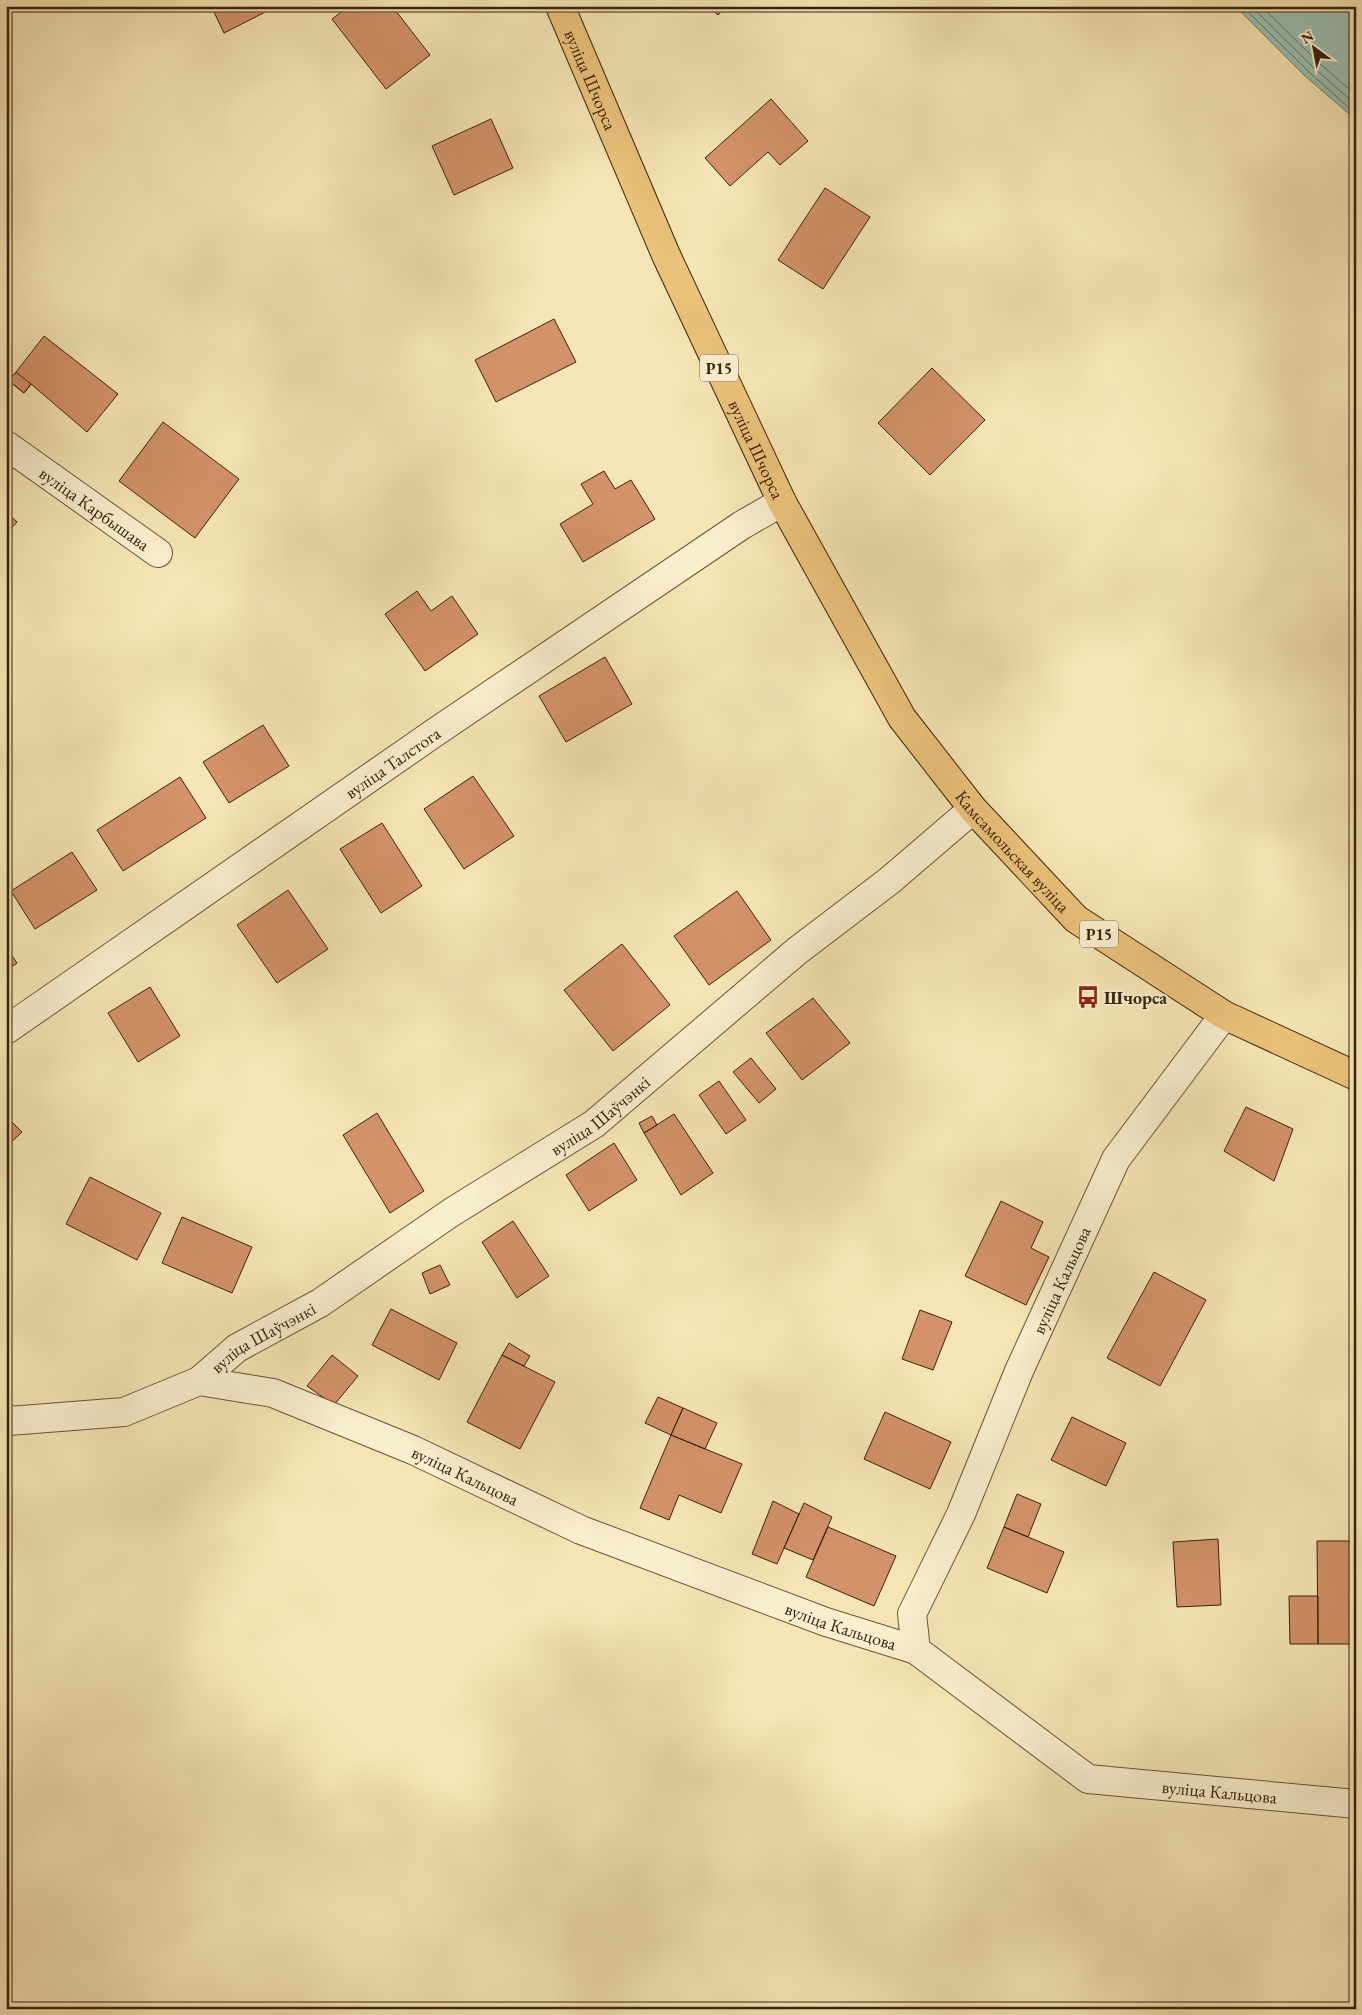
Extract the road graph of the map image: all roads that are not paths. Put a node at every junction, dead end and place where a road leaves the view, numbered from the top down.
1 (560, 6) edge
2 (6, 444) edge
3 (782, 502) junction
4 (158, 553) dead end
5 (902, 718) joint
6 (974, 809) junction
7 (1224, 1014) junction
8 (6, 1030) edge
9 (1356, 1076) edge
10 (199, 1381) junction
11 (6, 1418) edge
12 (916, 1650) junction
13 (1356, 1804) edge

1 - 3 main road, вуліца Шчорса / Р15
2 - 4 street, вуліца Карбышава
3 - 5 main road, вуліца Шчорса / Р15
3 - 8 street, вуліца Талстога
5 - 6 main road, Камсамольская вуліца / Р15
6 - 7 main road, Камсамольская вуліца / Р15
6 - 10 street, вуліца Шаўчэнкі
7 - 9 main road, Камсамольская вуліца / Р15
7 - 12 street, вуліца Кальцова
10 - 11 street
10 - 12 street, вуліца Кальцова
12 - 13 street, вуліца Кальцова

